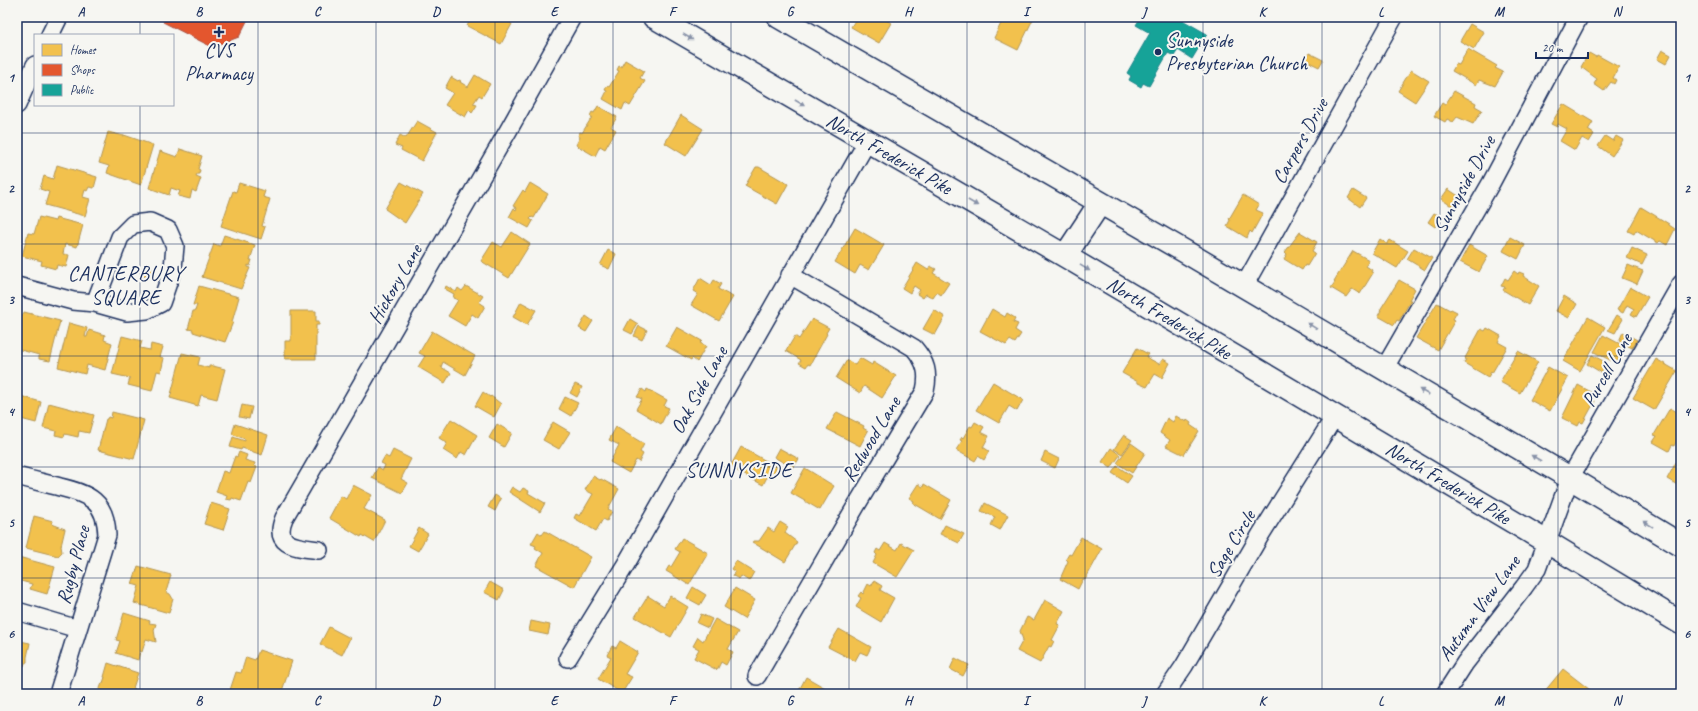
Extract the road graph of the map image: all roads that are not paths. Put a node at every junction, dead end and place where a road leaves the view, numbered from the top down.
1 (59, 17) edge
2 (572, 17) edge
3 (654, 17) edge
4 (779, 17) edge
5 (1394, 17) edge
6 (1579, 17) edge
7 (50, 34) edge
8 (34, 68) edge
9 (17, 105) edge
10 (867, 142) junction
11 (1100, 203) junction
12 (1065, 256) junction
13 (790, 275) junction
14 (1681, 284) edge
15 (17, 286) edge
16 (1244, 286) junction
17 (95, 303) junction
18 (1384, 369) junction
19 (1335, 416) junction
20 (17, 476) edge
21 (1570, 478) junction
22 (1548, 542) junction
23 (1681, 544) edge
24 (319, 550) dead end
25 (17, 611) edge
26 (1681, 623) edge
27 (78, 629) junction
28 (568, 658) dead end
29 (758, 676) dead end
30 (58, 694) edge
31 (1165, 694) edge
32 (1445, 694) edge

1 - 7 street
2 - 24 street, Hickory Lane
3 -> 10 main road, North Frederick Pike
4 - 11 main road
5 - 16 street, Carpers Drive
6 - 18 street, Sunnyside Drive
8 - 9 street
10 -> 12 main road, North Frederick Pike
10 - 13 street, Oak Side Lane
11 - 12 main road
11 - 16 main road
12 -> 19 main road, North Frederick Pike
13 - 28 street, Oak Side Lane
13 - 29 street, Redwood Lane
14 - 21 street, Purcell Lane
15 - 17 street
18 -> 16 main road
17 - 17 street
21 -> 18 main road
19 - 22 main road, North Frederick Pike
19 - 31 street, Sage Circle
20 - 27 street, Rugby Place
21 - 22 street, Autumn View Lane
23 -> 21 main road
22 - 26 main road, North Frederick Pike
22 - 32 street, Autumn View Lane
25 - 27 street, Rugby Place
27 - 30 street, Rugby Place

